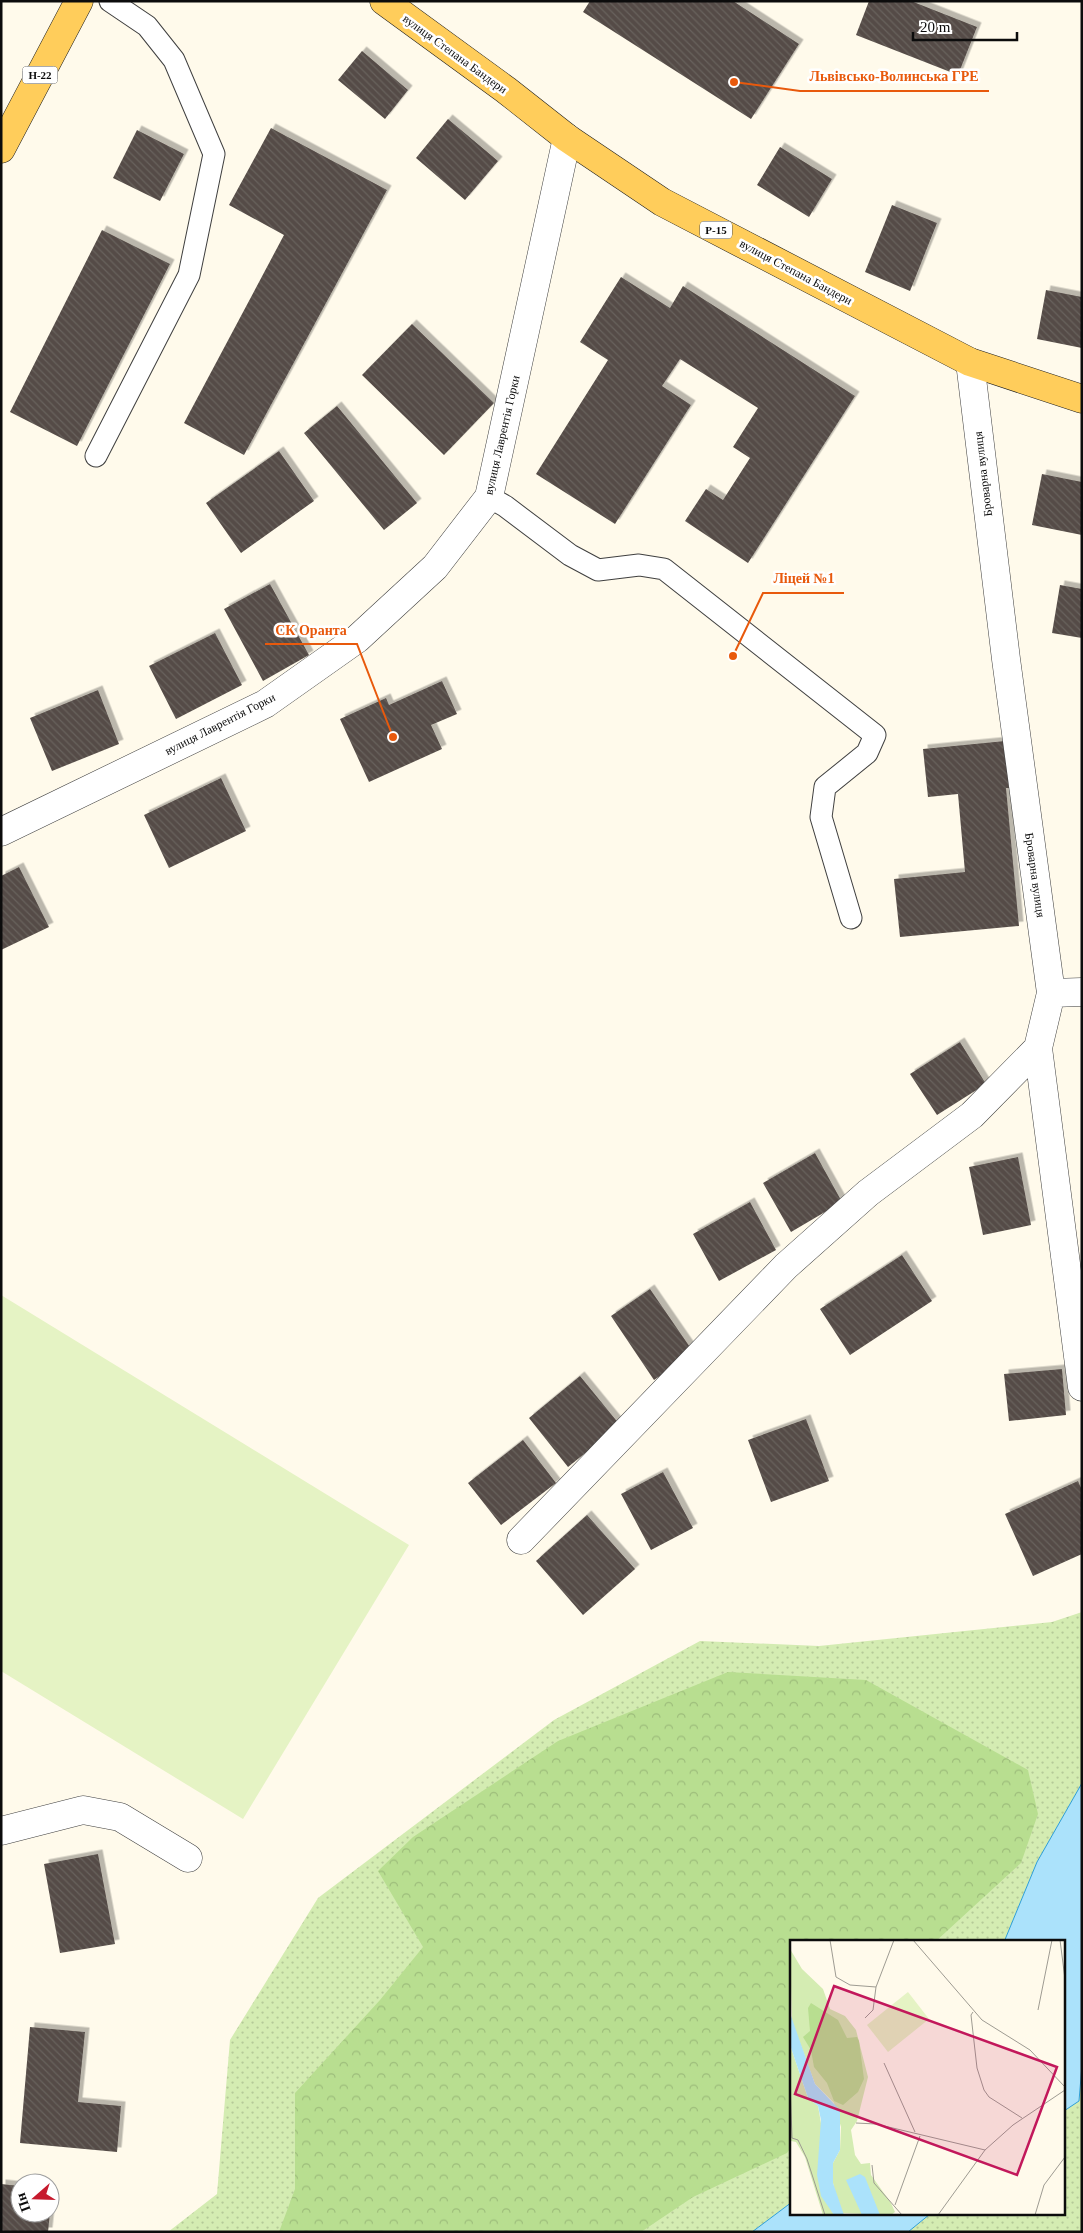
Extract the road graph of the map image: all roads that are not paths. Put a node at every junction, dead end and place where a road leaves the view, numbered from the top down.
1 (79, 1) edge
2 (110, 1) edge
3 (384, 1) edge
4 (567, 138) junction
5 (1, 149) edge
6 (970, 362) junction
7 (1082, 399) edge
8 (96, 456) dead end
9 (489, 497) junction
10 (1, 832) edge
11 (852, 918) dead end
12 (1082, 992) edge
13 (1051, 993) junction
14 (1038, 1048) junction
15 (1082, 1387) edge
16 (521, 1540) dead end
17 (1, 1831) edge
18 (188, 1858) dead end

1 - 5 main road, Н-22
2 - 8 lane
3 - 4 main road, вулиця Степана Бандери / Р-15
4 - 6 main road, вулиця Степана Бандери / Р-15
4 - 9 street, вулиця Лаврентія Горки
6 - 7 main road, вулиця Степана Бандери / Р-15
6 - 13 street, Броварна вулиця
9 - 10 street, вулиця Лаврентія Горки
9 - 11 lane
12 - 13 street
13 - 14 street, Броварна вулиця
14 - 15 street, Броварна вулиця
14 - 16 street
17 - 18 street

